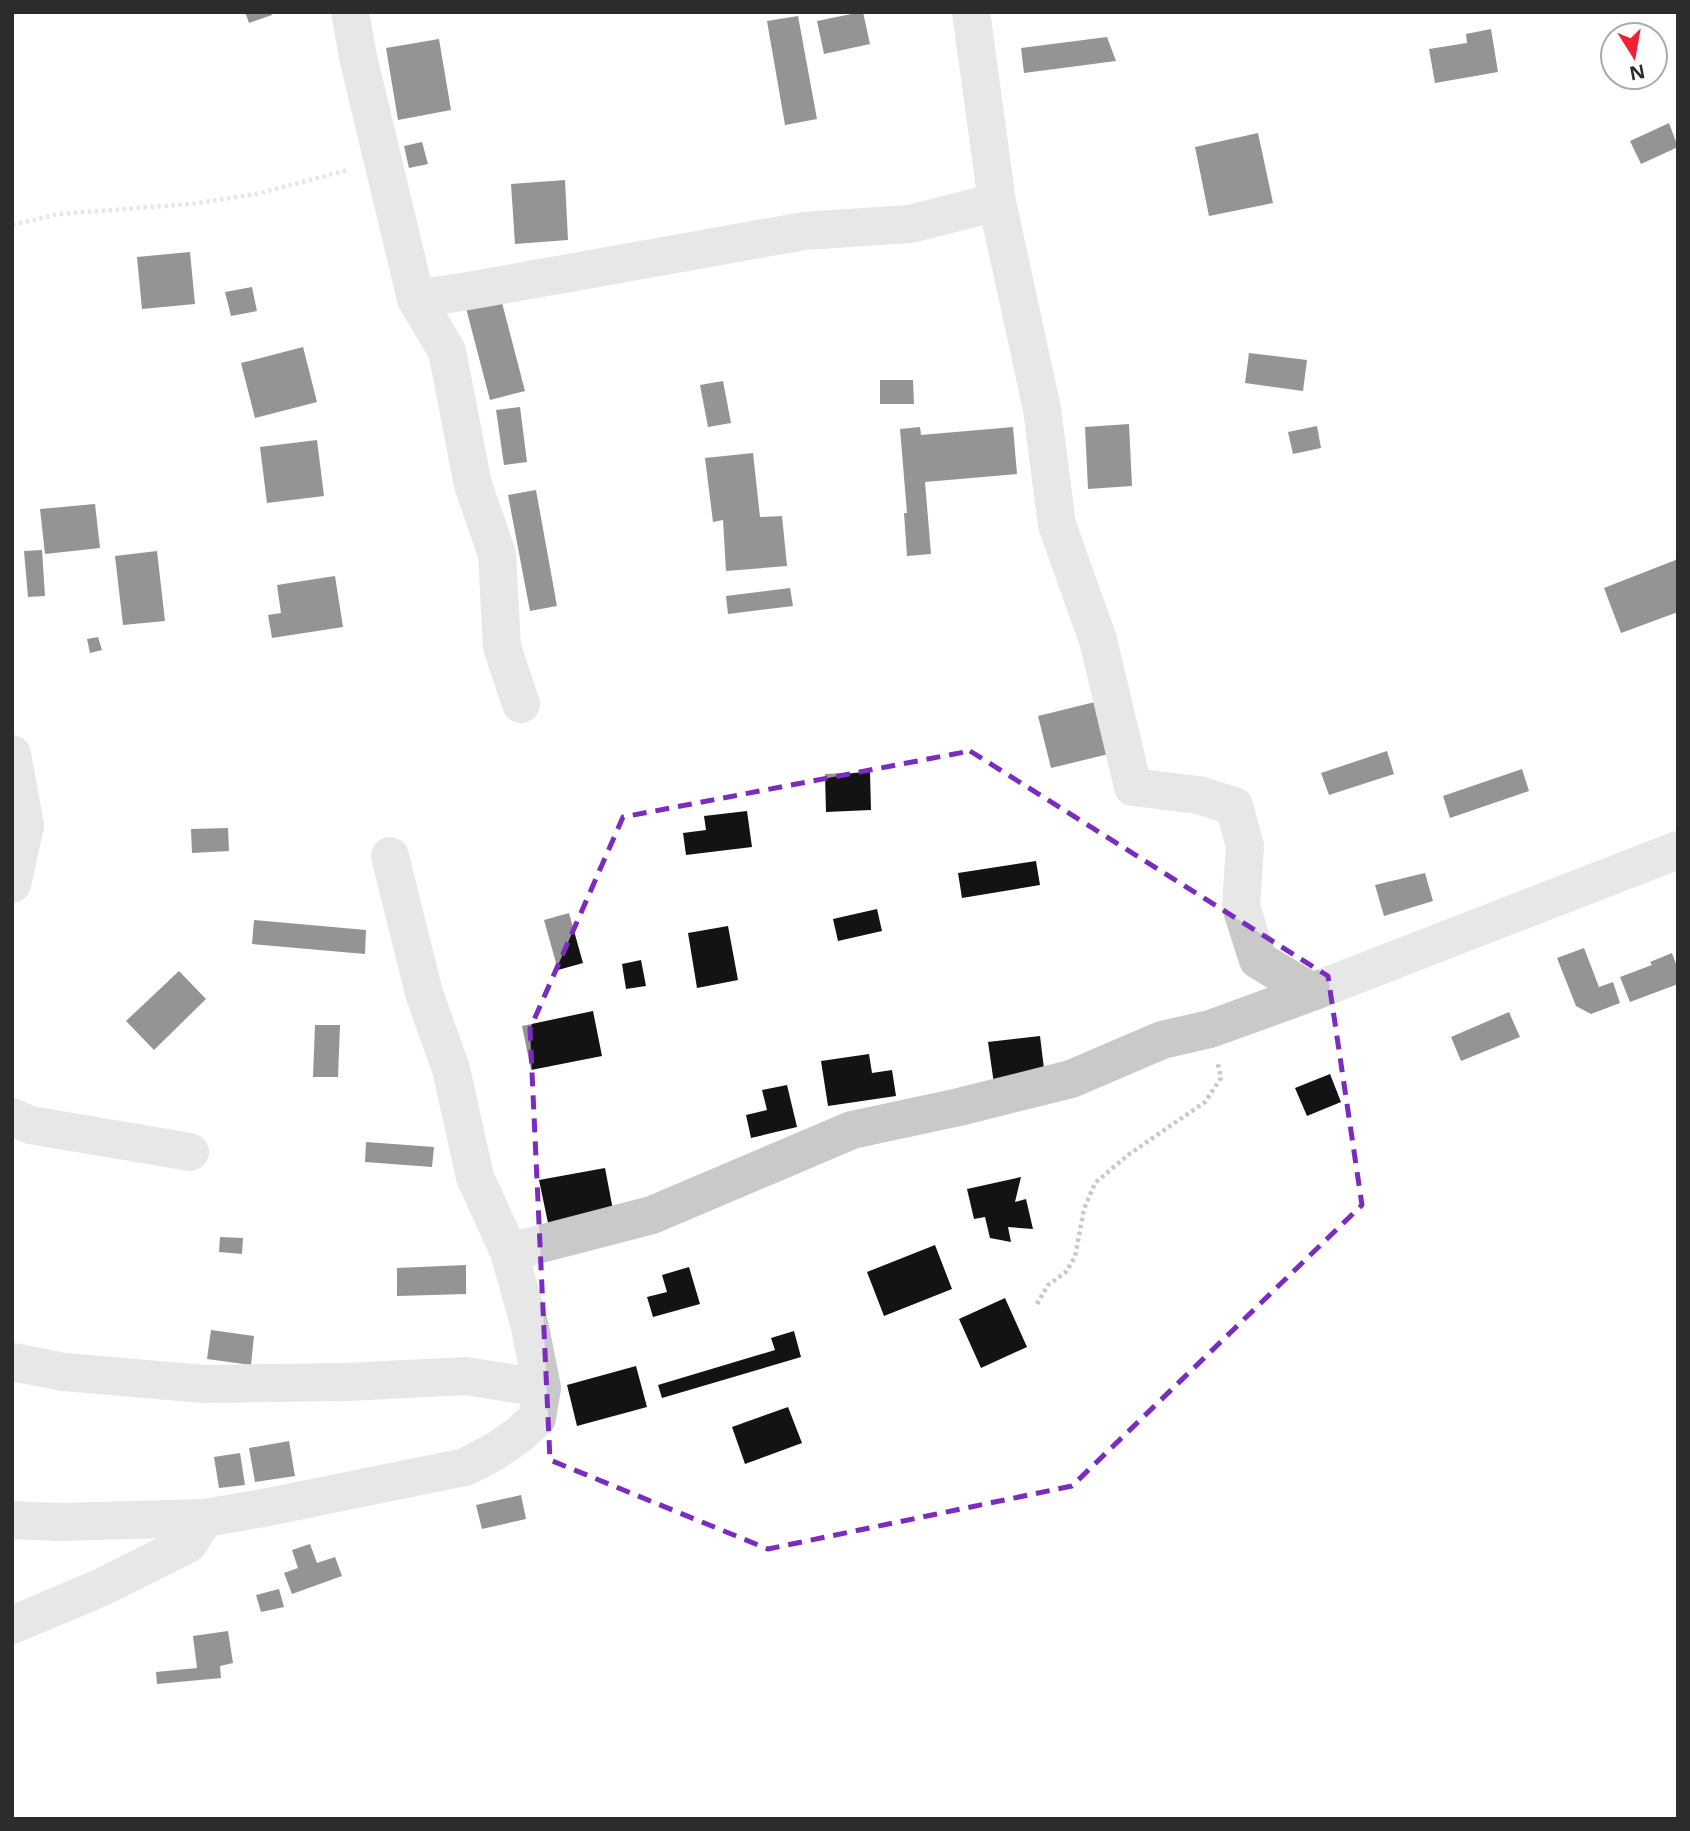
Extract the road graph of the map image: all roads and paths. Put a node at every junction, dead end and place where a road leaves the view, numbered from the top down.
1 (350, 12) edge
2 (971, 12) edge
3 (383, 161) junction
4 (996, 202) junction
5 (12, 225) edge
6 (416, 299) junction
7 (521, 704) dead end
8 (12, 754) edge
9 (1678, 850) edge
10 (390, 856) dead end
11 (12, 884) edge
12 (1312, 992) junction
13 (1217, 1060) dead end
14 (12, 1117) edge
15 (190, 1152) dead end
16 (509, 1252) junction
17 (1037, 1304) dead end
18 (12, 1362) edge
19 (542, 1388) junction
20 (205, 1518) junction
21 (12, 1520) edge
22 (12, 1625) edge

1 - 3 street
2 - 4 street
3 - 5 path
3 - 6 street
4 - 6 street
4 - 12 street
6 - 7 street
8 - 11 street
9 - 12 street
10 - 16 street
12 - 16 street
13 - 17 path
14 - 15 street
16 - 19 street
18 - 19 street
19 - 20 street
20 - 21 street
20 - 22 street

